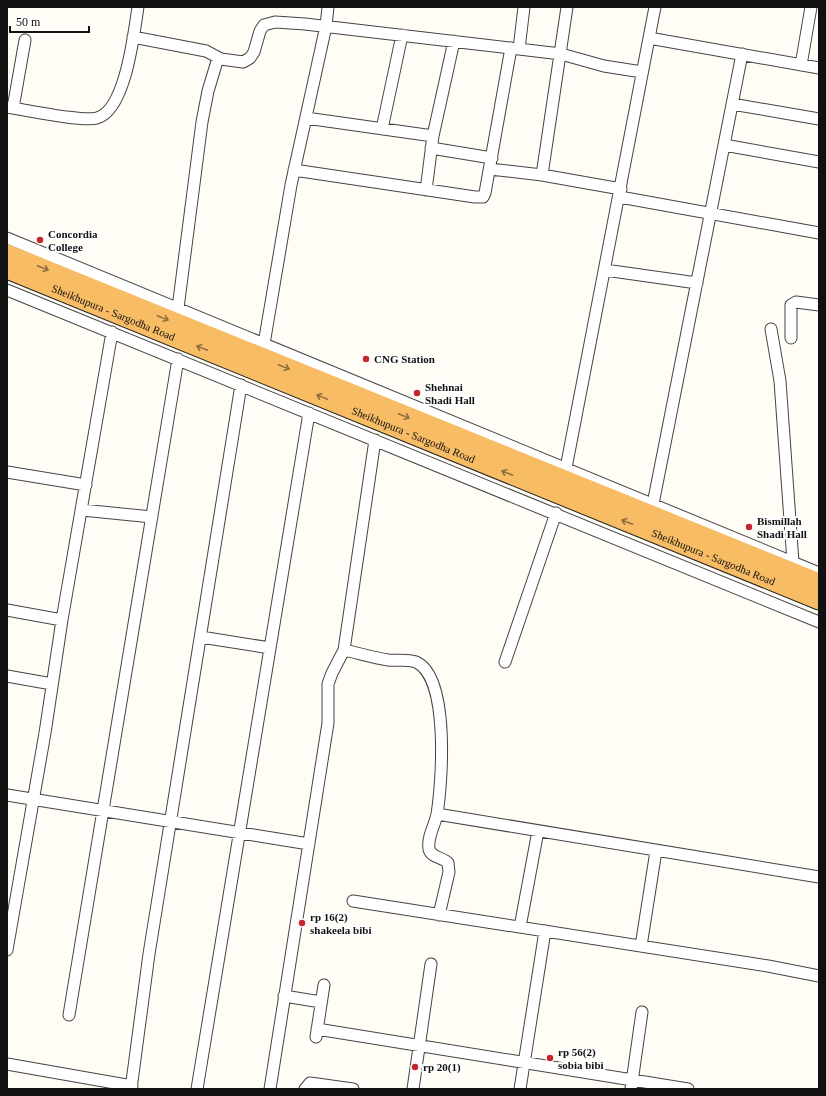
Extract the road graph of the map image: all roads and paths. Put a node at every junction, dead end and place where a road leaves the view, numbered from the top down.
1 (138, 7) edge
2 (328, 7) edge
3 (524, 7) edge
4 (567, 7) edge
5 (655, 7) edge
6 (811, 7) edge
7 (326, 26) junction
8 (402, 35) junction
9 (133, 37) junction
10 (649, 38) junction
11 (25, 40) dead end
12 (454, 41) junction
13 (515, 49) junction
14 (561, 54) junction
15 (742, 54) junction
16 (218, 58) junction
17 (801, 65) junction
18 (819, 68) edge
19 (642, 72) junction
20 (732, 104) junction
21 (10, 107) edge
22 (306, 118) junction
23 (819, 118) edge
24 (382, 129) junction
25 (433, 136) junction
26 (724, 145) junction
27 (432, 148) junction
28 (492, 158) junction
29 (819, 162) edge
30 (490, 169) junction
31 (294, 170) junction
32 (542, 175) junction
33 (426, 190) junction
34 (620, 193) junction
35 (710, 214) junction
36 (819, 233) edge
37 (7, 238) edge
38 (7, 254) edge
39 (7, 269) edge
40 (605, 270) junction
41 (697, 283) junction
42 (7, 290) edge
43 (819, 305) edge
44 (178, 308) junction
45 (771, 329) dead end
46 (112, 332) junction
47 (791, 338) dead end
48 (264, 344) junction
49 (178, 359) junction
50 (241, 385) junction
51 (309, 413) junction
52 (375, 440) junction
53 (566, 468) junction
54 (7, 472) edge
55 (86, 484) junction
56 (654, 504) junction
57 (82, 510) junction
58 (556, 513) junction
59 (152, 517) junction
60 (793, 562) junction
61 (819, 572) edge
62 (819, 584) edge
63 (819, 600) edge
64 (7, 610) edge
65 (62, 620) junction
66 (819, 622) edge
67 (201, 637) junction
68 (270, 648) junction
69 (344, 650) junction
70 (505, 662) dead end
71 (7, 676) edge
72 (52, 684) junction
73 (7, 795) edge
74 (34, 800) junction
75 (103, 811) junction
76 (437, 814) junction
77 (172, 822) junction
78 (538, 831) junction
79 (240, 832) junction
80 (309, 844) junction
81 (656, 850) junction
82 (819, 877) edge
83 (353, 901) dead end
84 (439, 915) junction
85 (520, 928) junction
86 (545, 931) junction
87 (641, 946) junction
88 (7, 950) edge
89 (432, 964) dead end
90 (819, 976) edge
91 (324, 985) dead end
92 (284, 996) junction
93 (321, 1002) junction
94 (642, 1012) dead end
95 (69, 1015) dead end
96 (420, 1044) junction
97 (524, 1062) junction
98 (7, 1064) edge
99 (631, 1084) edge
100 (131, 1087) edge
101 (197, 1089) edge
102 (270, 1089) edge
103 (306, 1089) edge
104 (353, 1089) edge
105 (413, 1089) edge
106 (520, 1089) edge
107 (688, 1089) edge

1 - 9 street
2 - 7 street
3 - 13 street
4 - 14 street
5 - 10 street
6 - 17 street
7 - 8 street
7 - 16 street
7 - 22 street
8 - 12 street
8 - 24 street
9 - 16 street
9 - 21 street
10 - 15 street
10 - 19 street
11 - 21 street
12 - 13 street
12 - 25 street
13 - 14 street
13 - 28 street
14 - 19 street
14 - 32 street
15 - 17 street
15 - 20 street
16 - 44 street
17 - 18 street
19 - 34 street
20 - 23 street
20 - 26 street
22 - 24 street
22 - 31 street
24 - 25 street
25 - 27 street
26 - 29 street
26 - 35 street
27 - 28 street
27 - 33 street
28 - 30 street
30 - 32 street
30 - 33 street
31 - 33 street
31 - 48 street
32 - 34 street
34 - 35 street
34 - 40 street
35 - 36 street
35 - 41 street
37 - 44 street
38 -> 62 highway, Sheikhupura - Sargodha Road
63 -> 39 highway, Sheikhupura - Sargodha Road
40 - 41 street
40 - 53 street
41 - 56 street
42 - 46 street
43 - 47 street
44 - 48 street
45 - 60 street
46 - 49 street
46 - 55 street
48 - 53 street
49 - 50 street
49 - 59 street
50 - 51 street
50 - 67 street
51 - 52 street
51 - 68 street
52 - 58 street
52 - 69 street
53 - 56 street
54 - 55 street
55 - 57 street
56 - 60 street
57 - 59 street
57 - 65 street
58 - 66 street
58 - 70 street
59 - 75 street
60 - 61 street
64 - 65 street
65 - 72 street
67 - 68 street
67 - 77 street
68 - 79 street
69 - 76 street
69 - 80 street
71 - 72 street
72 - 74 street
73 - 74 street
74 - 75 street
74 - 88 street
75 - 77 street
75 - 95 street
76 - 78 street
76 - 84 street
77 - 79 street
77 - 100 street
78 - 81 street
78 - 85 street
79 - 80 street
79 - 101 street
80 - 92 street
81 - 82 street
81 - 87 street
83 - 84 street
84 - 85 street
85 - 86 street
86 - 87 street
86 - 97 street
87 - 90 street
89 - 96 street
91 - 93 street
92 - 93 street
92 - 102 street
93 - 96 street
94 - 99 street
96 - 97 street
96 - 105 street
97 - 99 street
97 - 106 street
98 - 100 street
99 - 107 street
103 - 104 street

